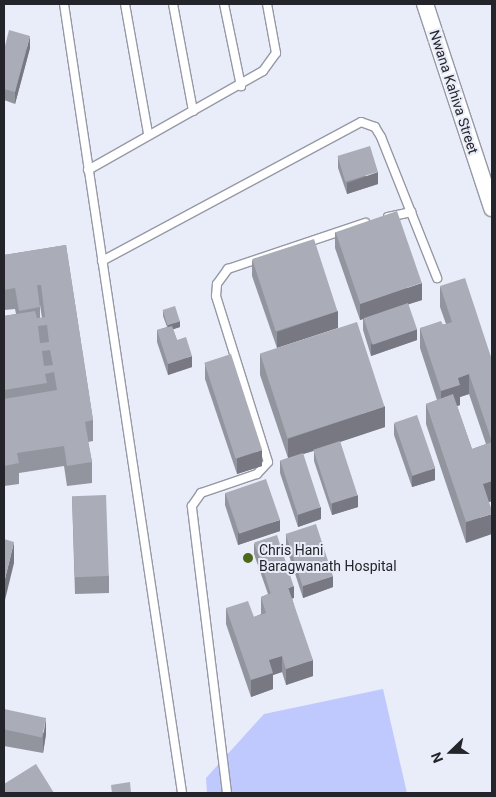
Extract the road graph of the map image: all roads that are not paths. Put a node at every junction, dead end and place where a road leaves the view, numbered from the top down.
1 (64, 4) edge
2 (125, 4) edge
3 (174, 4) edge
4 (224, 4) edge
5 (267, 4) edge
6 (425, 4) edge
7 (241, 86) junction
8 (194, 111) junction
9 (148, 133) junction
10 (88, 170) junction
11 (492, 208) edge
12 (411, 212) junction
13 (382, 219) edge
14 (373, 221) edge
15 (102, 260) junction
16 (437, 278) dead end
17 (182, 793) edge
18 (226, 793) edge

1 - 10 lane
2 - 9 lane
3 - 8 lane
4 - 7 lane
5 - 7 lane
6 - 11 street, Nwana Kahiva Street
7 - 8 lane
8 - 9 lane
9 - 10 lane
10 - 15 lane
12 - 13 lane
12 - 15 lane
12 - 16 lane
14 - 18 lane
15 - 17 lane

